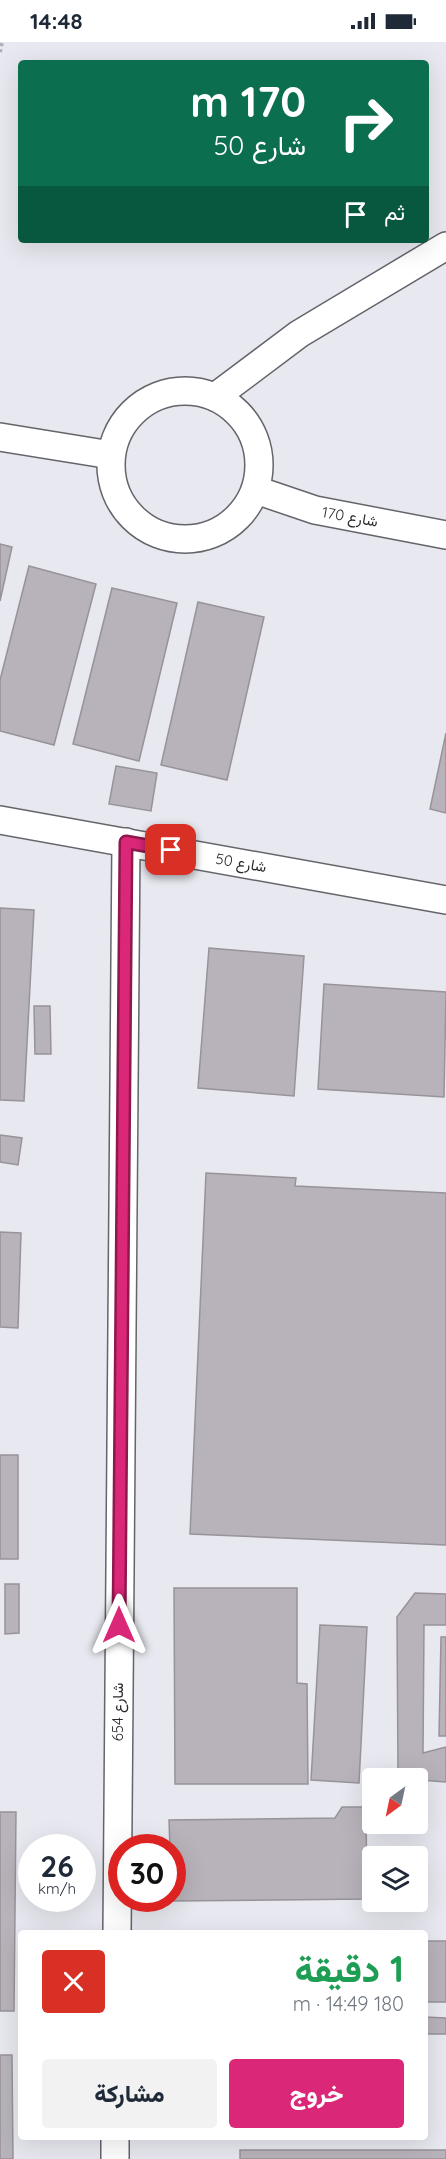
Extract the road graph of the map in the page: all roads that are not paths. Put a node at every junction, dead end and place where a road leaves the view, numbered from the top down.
1 (446, 246) edge
2 (215, 397) junction
3 (0, 437) edge
4 (111, 455) junction
5 (256, 490) junction
6 (446, 535) edge
7 (0, 820) edge
8 (126, 842) junction
9 (446, 900) edge
10 (117, 1930) edge
11 (115, 2140) edge
12 (115, 2159) edge

1 - 2 street
2 - 4 street
2 - 5 street
3 - 4 street
4 - 5 street
5 - 6 street, شارع 170
7 - 8 street, شارع 50
8 - 9 street, شارع 50
8 - 10 street, شارع 654
11 - 12 street

